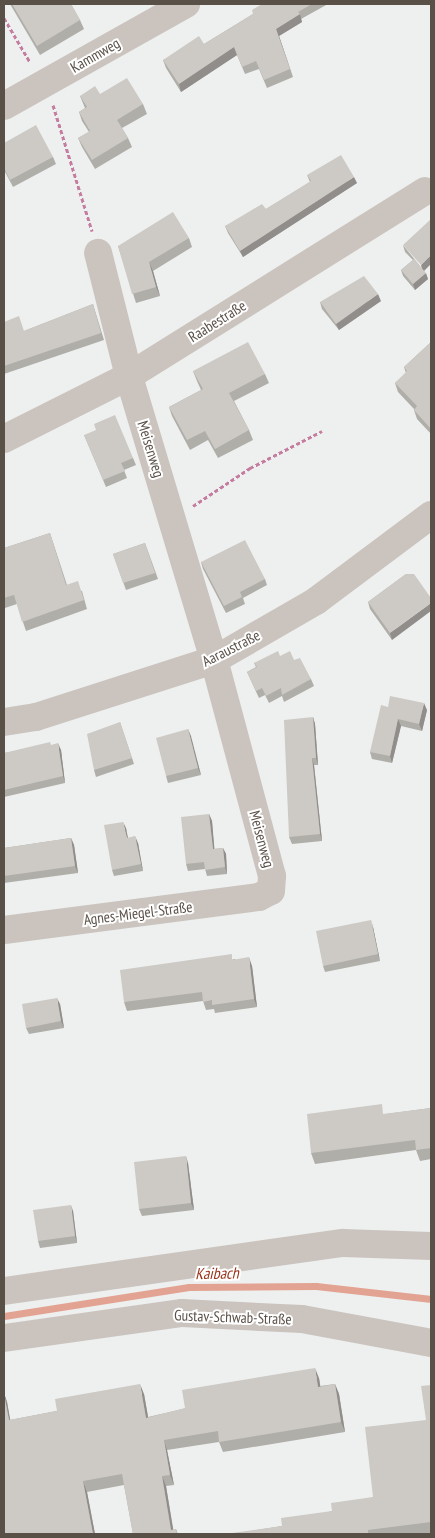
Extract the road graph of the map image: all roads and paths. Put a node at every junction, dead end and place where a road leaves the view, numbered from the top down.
1 (186, 4) edge
2 (4, 18) edge
3 (44, 85) junction
4 (4, 106) edge
5 (425, 191) dead end
6 (98, 253) joint
7 (129, 376) junction
8 (322, 431) dead end
9 (4, 439) edge
10 (431, 515) edge
11 (172, 520) junction
12 (214, 660) junction
13 (4, 722) edge
14 (271, 891) joint
15 (4, 930) edge
16 (431, 1246) edge
17 (4, 1291) edge
18 (4, 1338) edge
19 (431, 1343) edge

1 - 3 street, Kammweg
2 - 3 path
3 - 4 street, Kammweg
3 - 6 path
5 - 7 street, Raabestraße
6 - 7 street, Meisenweg
7 - 9 street, Raabestraße
7 - 11 street, Meisenweg
8 - 11 path
10 - 12 street, Aaraustraße
11 - 12 street, Meisenweg
12 - 13 street, Aaraustraße
12 - 14 street, Meisenweg
14 - 15 street, Agnes-Miegel-Straße
16 - 17 street
18 - 19 street, Gustav-Schwab-Straße

